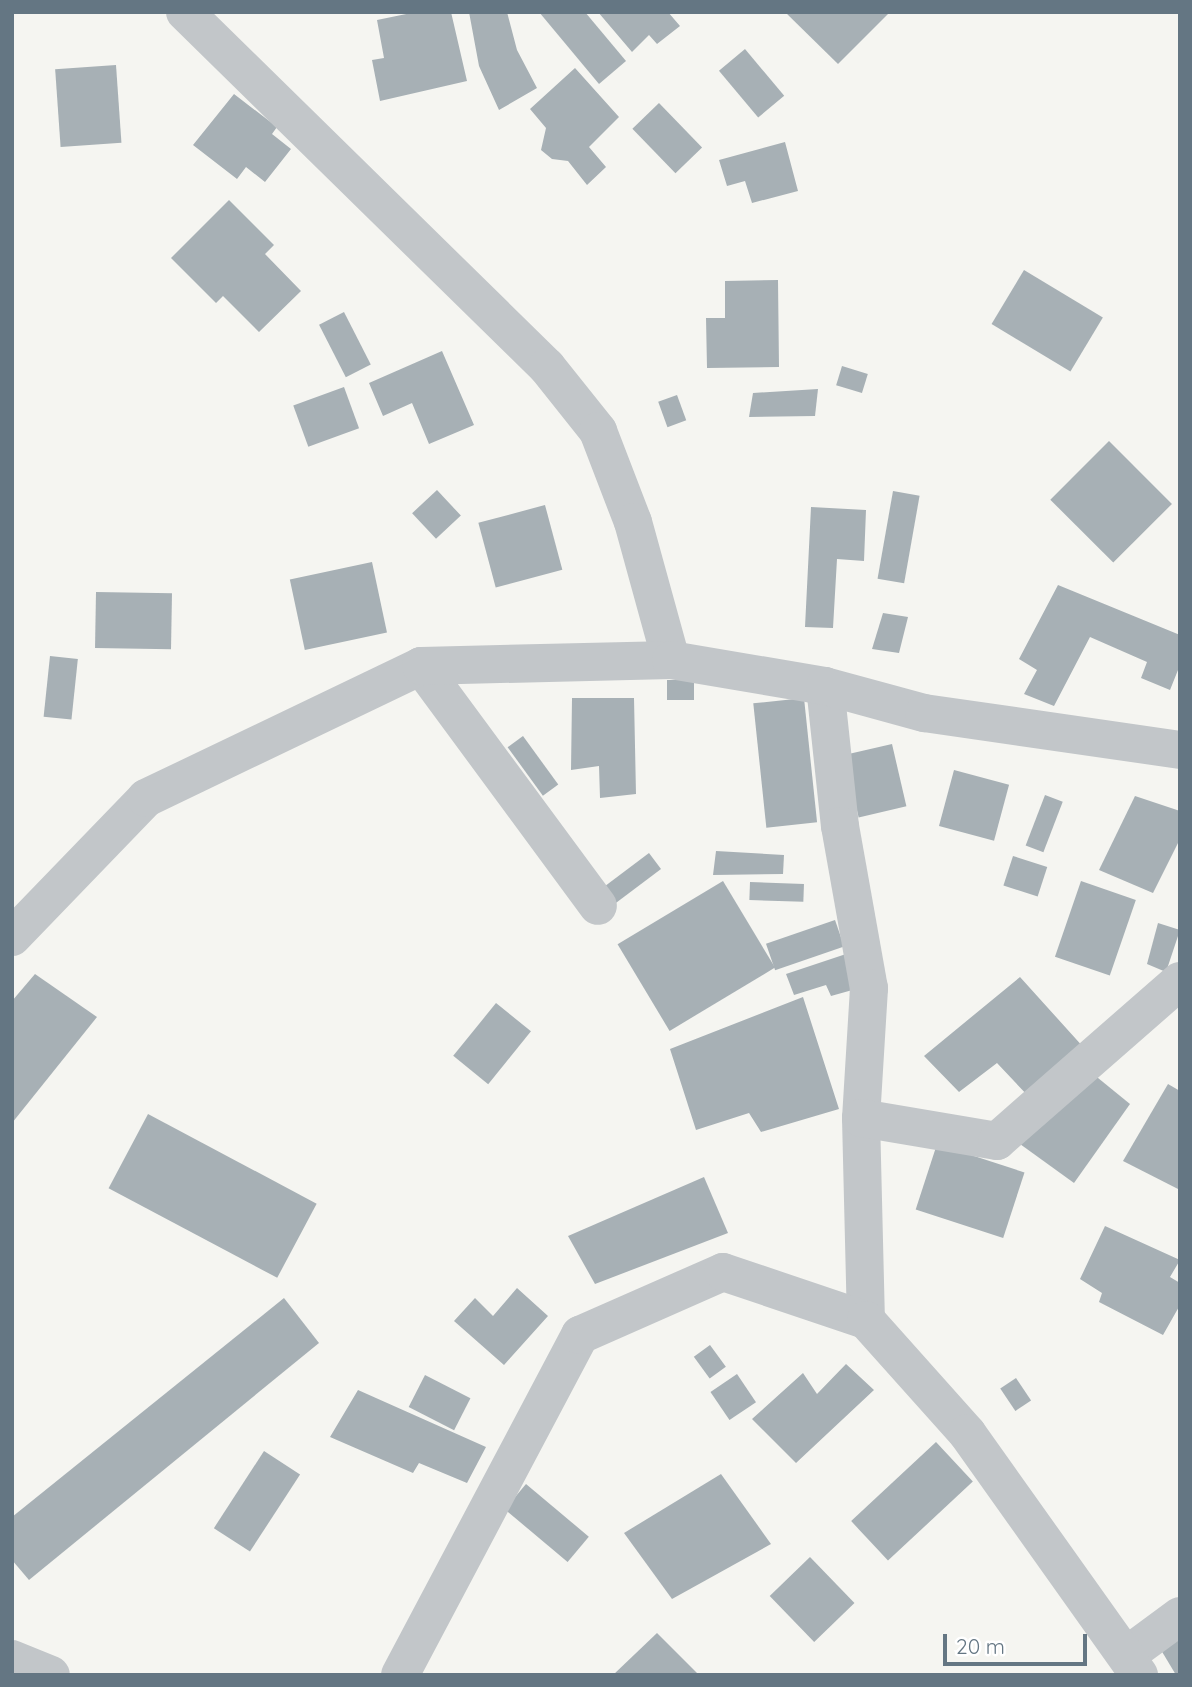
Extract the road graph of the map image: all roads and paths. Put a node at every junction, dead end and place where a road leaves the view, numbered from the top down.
1 (185, 12) edge
2 (671, 660) junction
3 (421, 666) junction
4 (825, 686) junction
5 (1180, 750) edge
6 (598, 906) dead end
7 (12, 937) edge
8 (1180, 981) edge
9 (861, 1118) junction
10 (866, 1321) junction
11 (1180, 1616) edge
12 (12, 1659) edge
13 (1133, 1665) edge
14 (51, 1675) edge
15 (400, 1675) edge

1 - 2 street
2 - 3 street
2 - 4 street
3 - 6 street
3 - 7 street
4 - 5 street
4 - 9 street
8 - 9 street
9 - 10 street
10 - 13 street
10 - 15 street
11 - 13 street
12 - 14 street

